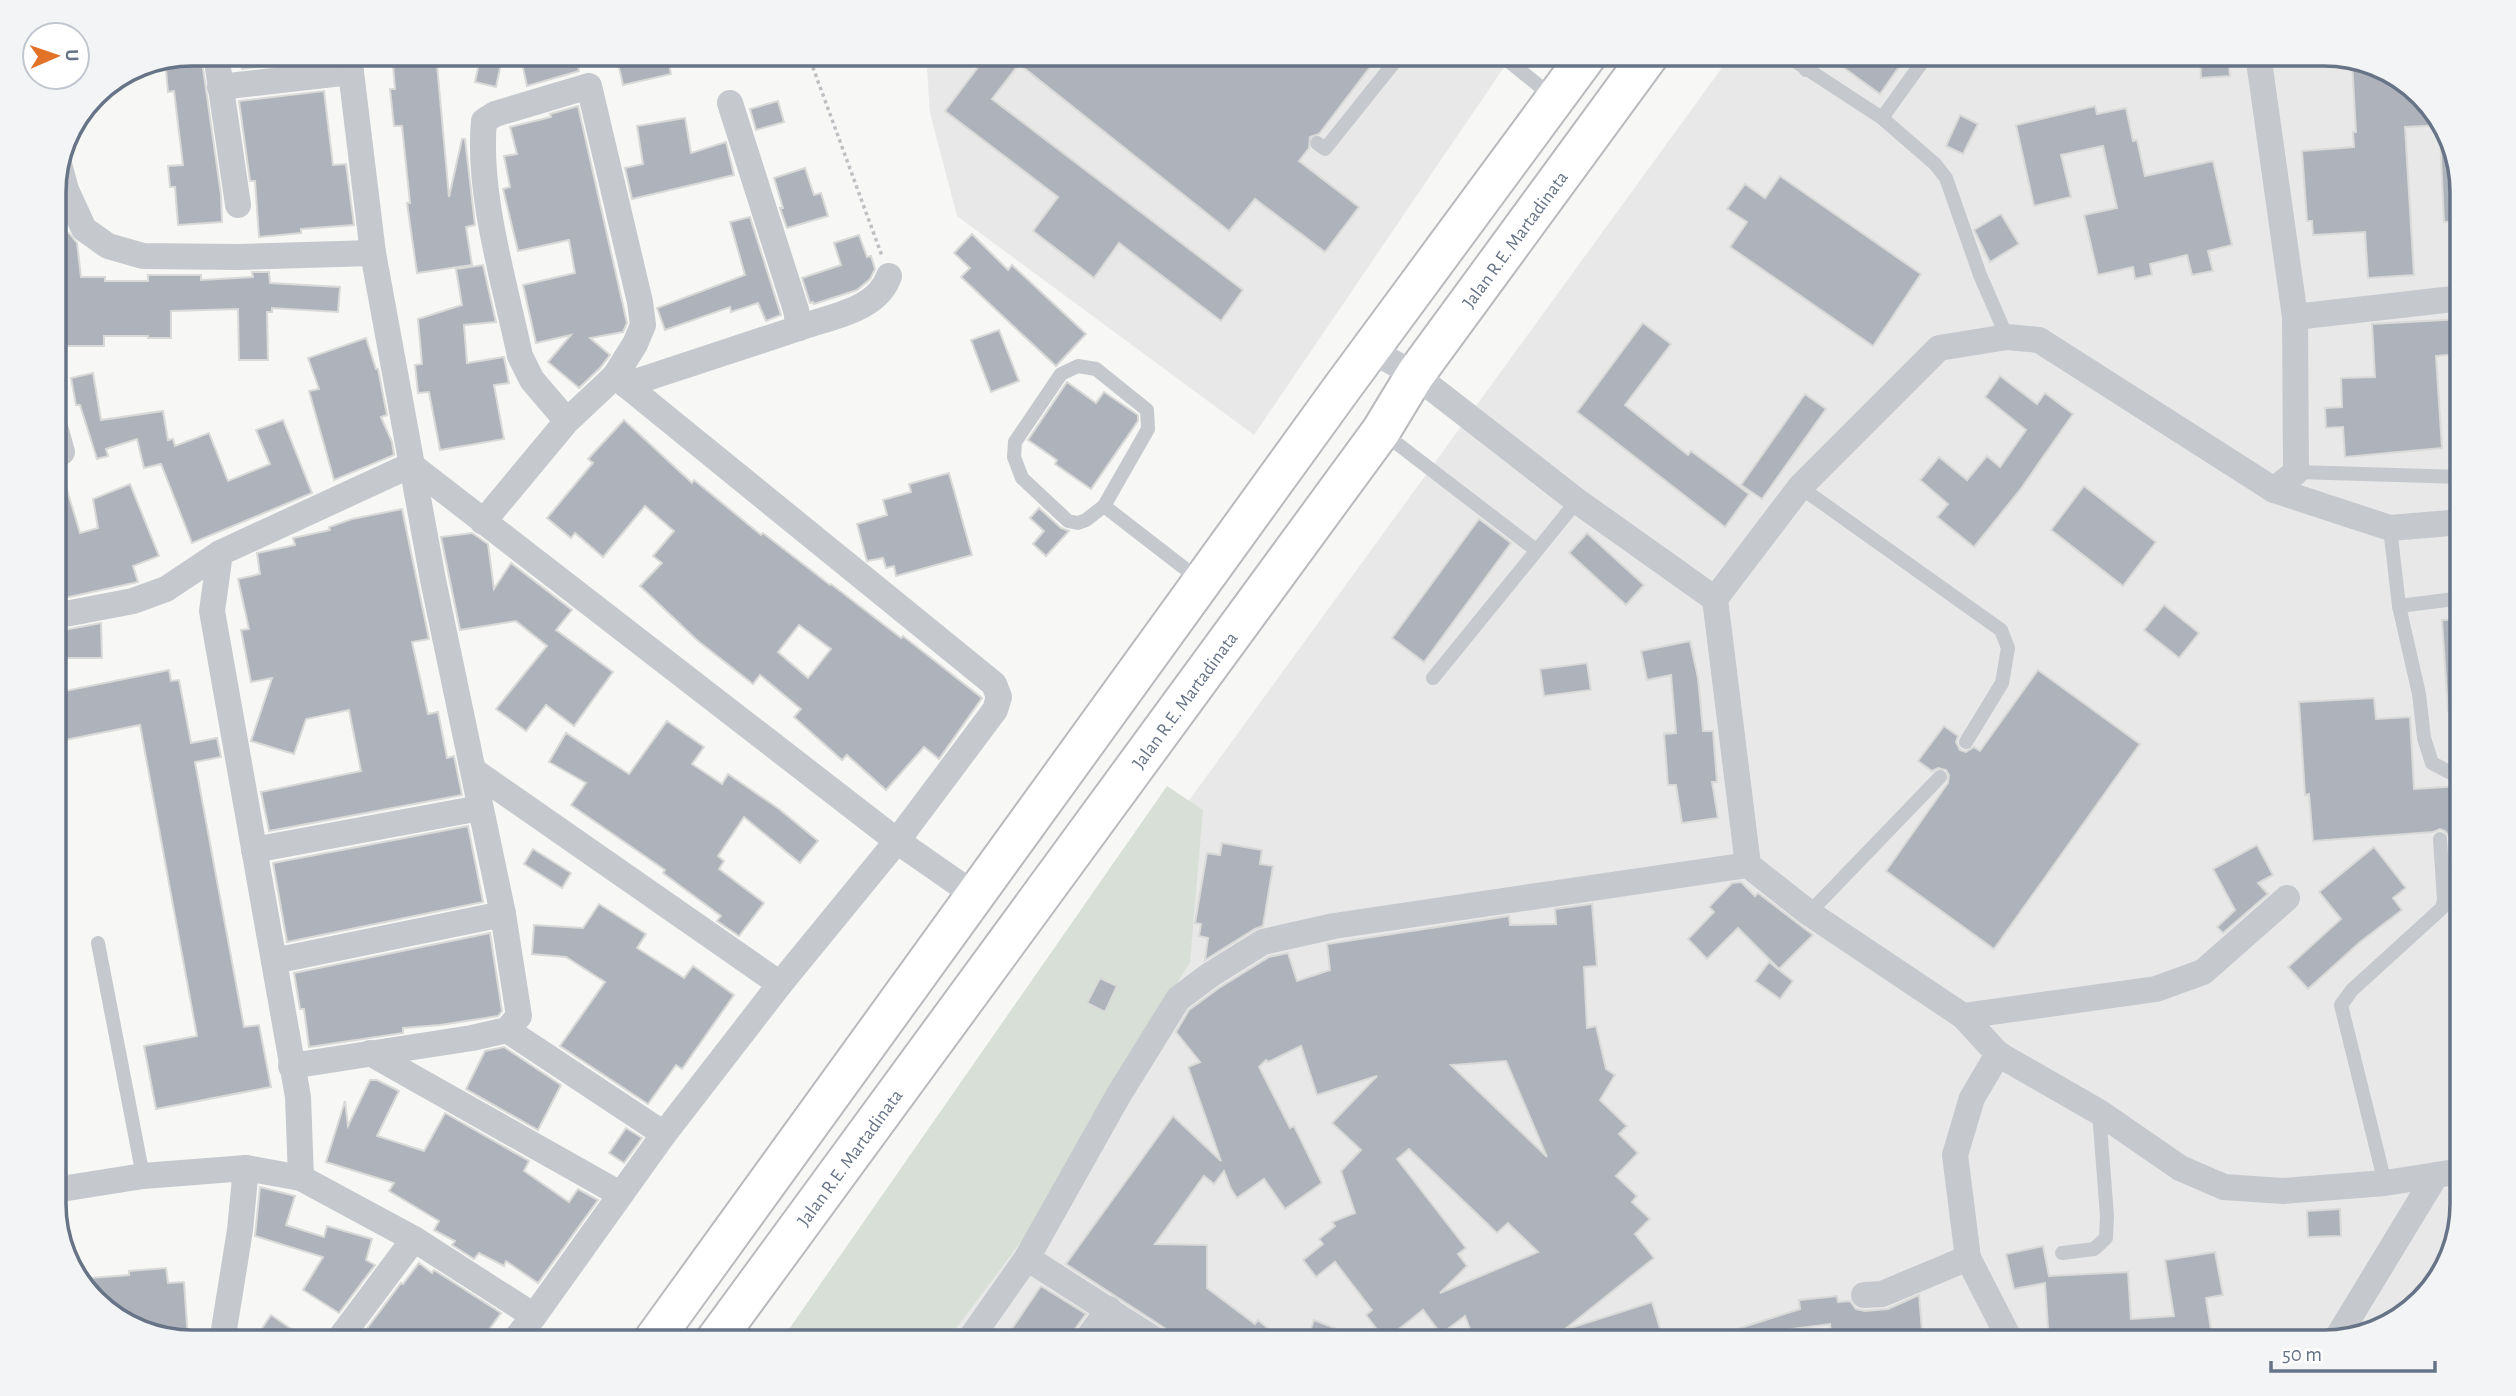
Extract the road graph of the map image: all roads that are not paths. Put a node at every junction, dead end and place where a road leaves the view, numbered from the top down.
1 (1382, 66) edge
2 (1515, 66) edge
3 (1579, 66) edge
4 (1641, 66) edge
5 (1801, 66) edge
6 (1809, 66) edge
7 (1919, 66) edge
8 (2261, 66) edge
9 (218, 67) edge
10 (328, 67) edge
11 (349, 67) edge
12 (1806, 70) junction
13 (220, 87) junction
14 (1556, 99) junction
15 (730, 103) dead end
16 (1882, 118) junction
17 (1317, 143) dead end
18 (67, 192) edge
19 (238, 205) dead end
20 (373, 253) junction
21 (889, 276) road end
22 (2449, 299) edge
23 (2295, 317) junction
24 (799, 328) junction
25 (2007, 337) junction
26 (1371, 350) junction
27 (1415, 375) junction
28 (620, 381) junction
29 (567, 421) junction
30 (1381, 431) junction
31 (411, 465) junction
32 (2296, 472) junction
33 (2449, 477) edge
34 (1800, 487) junction
35 (2274, 490) junction
36 (1577, 501) junction
37 (1104, 506) junction
38 (483, 522) junction
39 (2449, 523) edge
40 (2390, 528) junction
41 (1536, 550) junction
42 (220, 553) junction
43 (1202, 582) junction
44 (1715, 599) junction
45 (2449, 600) edge
46 (2399, 606) junction
47 (67, 614) edge
48 (1433, 678) dead end
49 (1966, 742) dead end
50 (474, 771) junction
51 (2450, 772) edge
52 (1940, 777) dead end
53 (480, 807) junction
54 (2440, 839) dead end
55 (897, 841) junction
56 (254, 850) junction
57 (1748, 865) junction
58 (976, 896) junction
59 (2287, 898) dead end
60 (1809, 913) junction
61 (503, 914) junction
62 (99, 943) dead end
63 (274, 961) junction
64 (780, 984) junction
65 (1963, 1016) junction
66 (507, 1030) junction
67 (370, 1053) junction
68 (1998, 1054) junction
69 (291, 1066) junction
70 (2099, 1112) junction
71 (664, 1134) junction
72 (246, 1168) junction
73 (2449, 1173) edge
74 (143, 1176) junction
75 (301, 1178) junction
76 (2385, 1183) junction
77 (67, 1188) edge
78 (620, 1194) junction
79 (414, 1239) junction
80 (2062, 1254) dead end
81 (1027, 1258) junction
82 (1968, 1258) junction
83 (707, 1265) junction
84 (748, 1293) junction
85 (1864, 1296) dead end
86 (1109, 1309) junction
87 (534, 1316) junction
88 (2344, 1327) edge
89 (224, 1330) edge
90 (346, 1330) edge
91 (523, 1330) edge
92 (661, 1330) edge
93 (722, 1330) edge
94 (976, 1330) edge
95 (1094, 1330) edge
96 (1140, 1330) edge
97 (2005, 1330) edge

1 - 17 lane
2 - 14 lane
3 - 14 highway
4 - 27 highway, Jalan R.E. Martadinata
5 - 12 lane
6 - 12 lane
7 - 16 lane
8 - 23 street
9 - 13 street
10 - 13 street
11 - 20 street
12 - 16 lane
13 - 19 street
14 - 26 highway
15 - 24 street
16 - 25 lane
18 - 20 street
20 - 31 street
21 - 24 street
22 - 23 street
23 - 32 street
24 - 28 street
25 - 34 street
25 - 35 street
26 - 27 street
26 - 43 highway
27 - 30 highway, Jalan R.E. Martadinata
27 - 36 street
28 - 29 street
28 - 29 street
28 - 55 street
29 - 38 street
30 - 41 lane
30 - 84 highway, Jalan R.E. Martadinata
31 - 38 street
31 - 42 street
31 - 50 street
32 - 33 lane
32 - 35 street
34 - 44 street
34 - 49 lane
35 - 40 street
36 - 41 lane
36 - 44 street
37 - 37 lane
37 - 43 lane
38 - 55 street
39 - 40 street
40 - 46 lane
41 - 48 lane
42 - 47 street
42 - 56 street
43 - 58 highway
44 - 57 street
45 - 46 lane
46 - 51 lane
50 - 53 street
50 - 64 street
52 - 60 lane
53 - 56 street
53 - 61 street
54 - 76 lane
55 - 58 street
55 - 64 street
56 - 63 street
57 - 60 street
57 - 81 street
58 - 83 highway
59 - 65 street
60 - 65 street
61 - 63 street
61 - 66 street
62 - 74 lane
63 - 69 street
64 - 71 street
65 - 68 street
66 - 67 street
66 - 71 street
67 - 69 street
67 - 78 street
68 - 70 street
68 - 82 street
69 - 75 street
70 - 76 street
70 - 80 lane
71 - 78 street
72 - 74 street
72 - 75 street
72 - 89 street
73 - 76 street
73 - 88 street
74 - 77 street
75 - 79 street
78 - 87 street
79 - 87 street
79 - 90 street
81 - 86 street
81 - 94 street
82 - 85 street
82 - 97 street
83 - 84 highway
83 - 92 highway
84 - 93 highway, Jalan R.E. Martadinata
86 - 95 street
86 - 96 street
87 - 91 street

